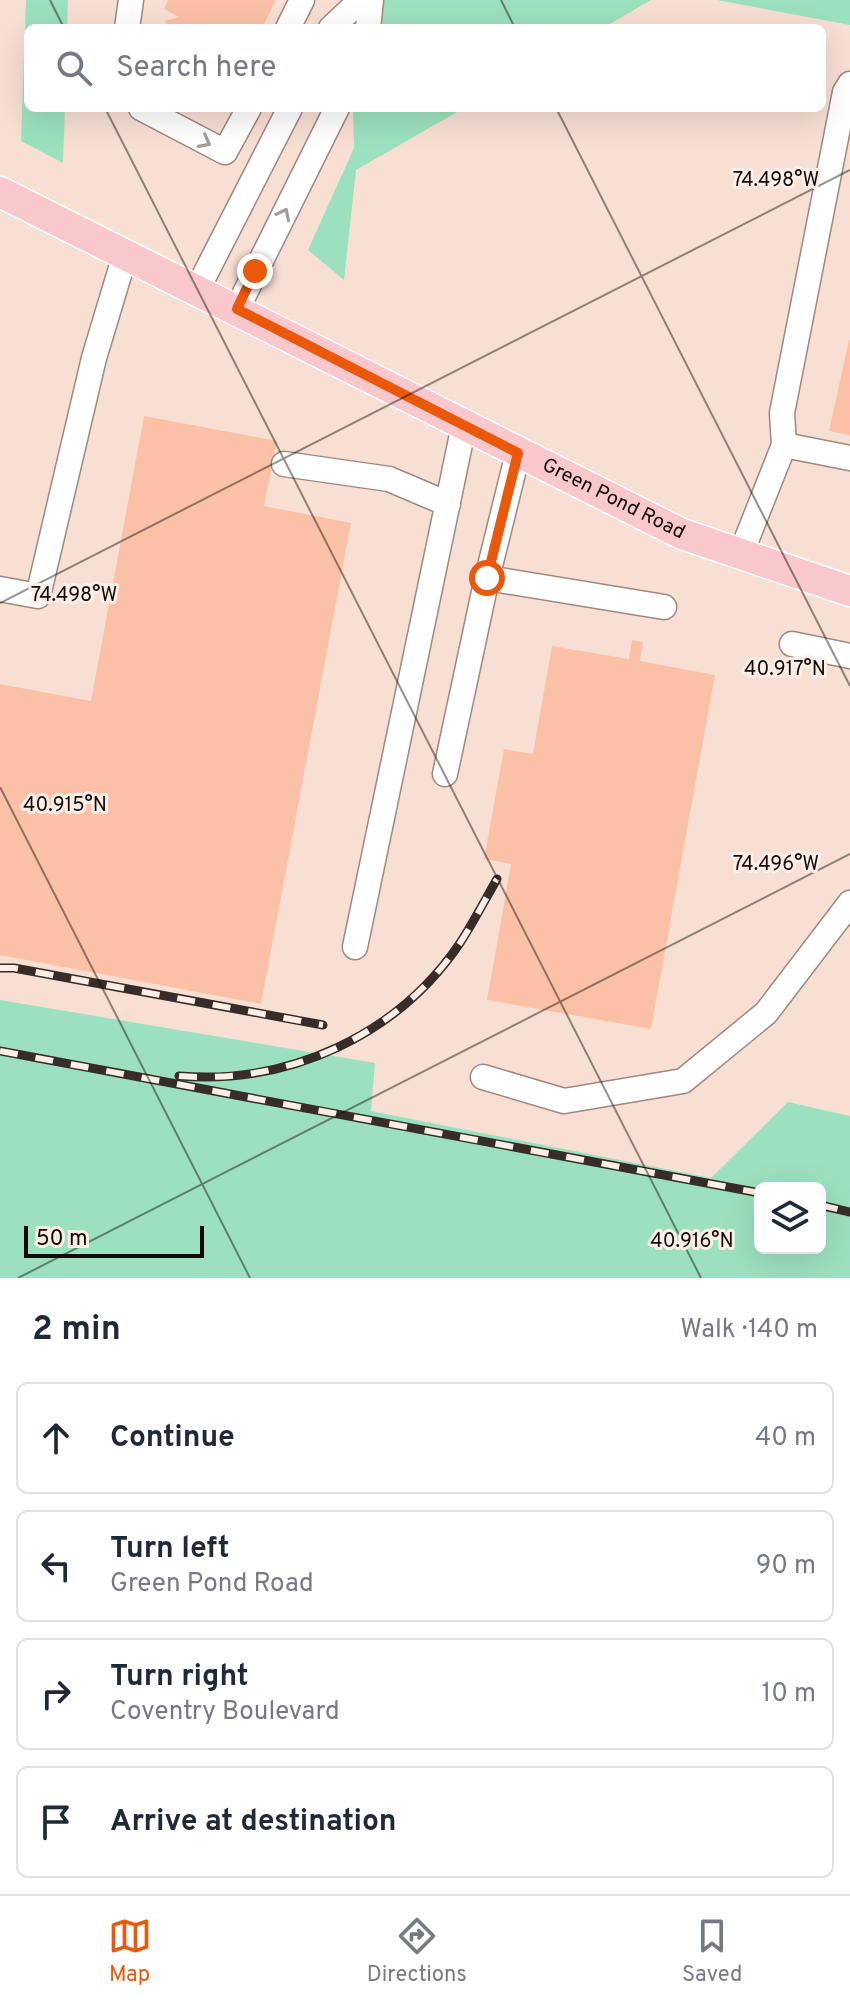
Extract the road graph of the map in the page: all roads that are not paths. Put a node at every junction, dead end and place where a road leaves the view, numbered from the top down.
1 (131, 0) edge
2 (302, 0) edge
3 (361, 0) edge
4 (371, 0) edge
5 (128, 24) edge
6 (290, 24) edge
7 (335, 24) edge
8 (368, 24) edge
9 (850, 84) edge
10 (149, 112) edge
11 (247, 112) edge
12 (288, 112) edge
13 (335, 112) edge
14 (0, 192) edge
15 (125, 255) junction
16 (197, 290) junction
17 (237, 309) junction
18 (464, 425) junction
19 (784, 445) junction
20 (518, 453) junction
21 (850, 458) edge
22 (284, 464) dead end
23 (448, 504) junction
24 (740, 556) junction
25 (487, 578) junction
26 (0, 589) edge
27 (850, 591) edge
28 (664, 607) dead end
29 (792, 644) dead end
30 (850, 656) edge
31 (445, 774) dead end
32 (850, 903) edge
33 (355, 947) dead end
34 (483, 1077) dead end

1 - 5 street
2 - 6 street
3 - 7 street
4 - 8 street
9 - 19 street
10 -> 11 street
12 - 16 street
17 -> 13 street
14 - 15 main road, Green Pond Road
15 - 16 main road, Green Pond Road
15 - 26 street
16 - 17 main road, Green Pond Road
17 - 18 main road, Green Pond Road
18 - 20 main road, Green Pond Road
18 - 23 street
19 - 21 street
19 - 24 street
20 - 24 main road, Green Pond Road
20 - 25 street
22 - 23 street
23 - 33 street
24 - 27 main road, Green Pond Road
25 - 28 street
25 - 31 street
29 - 30 street
32 - 34 street

